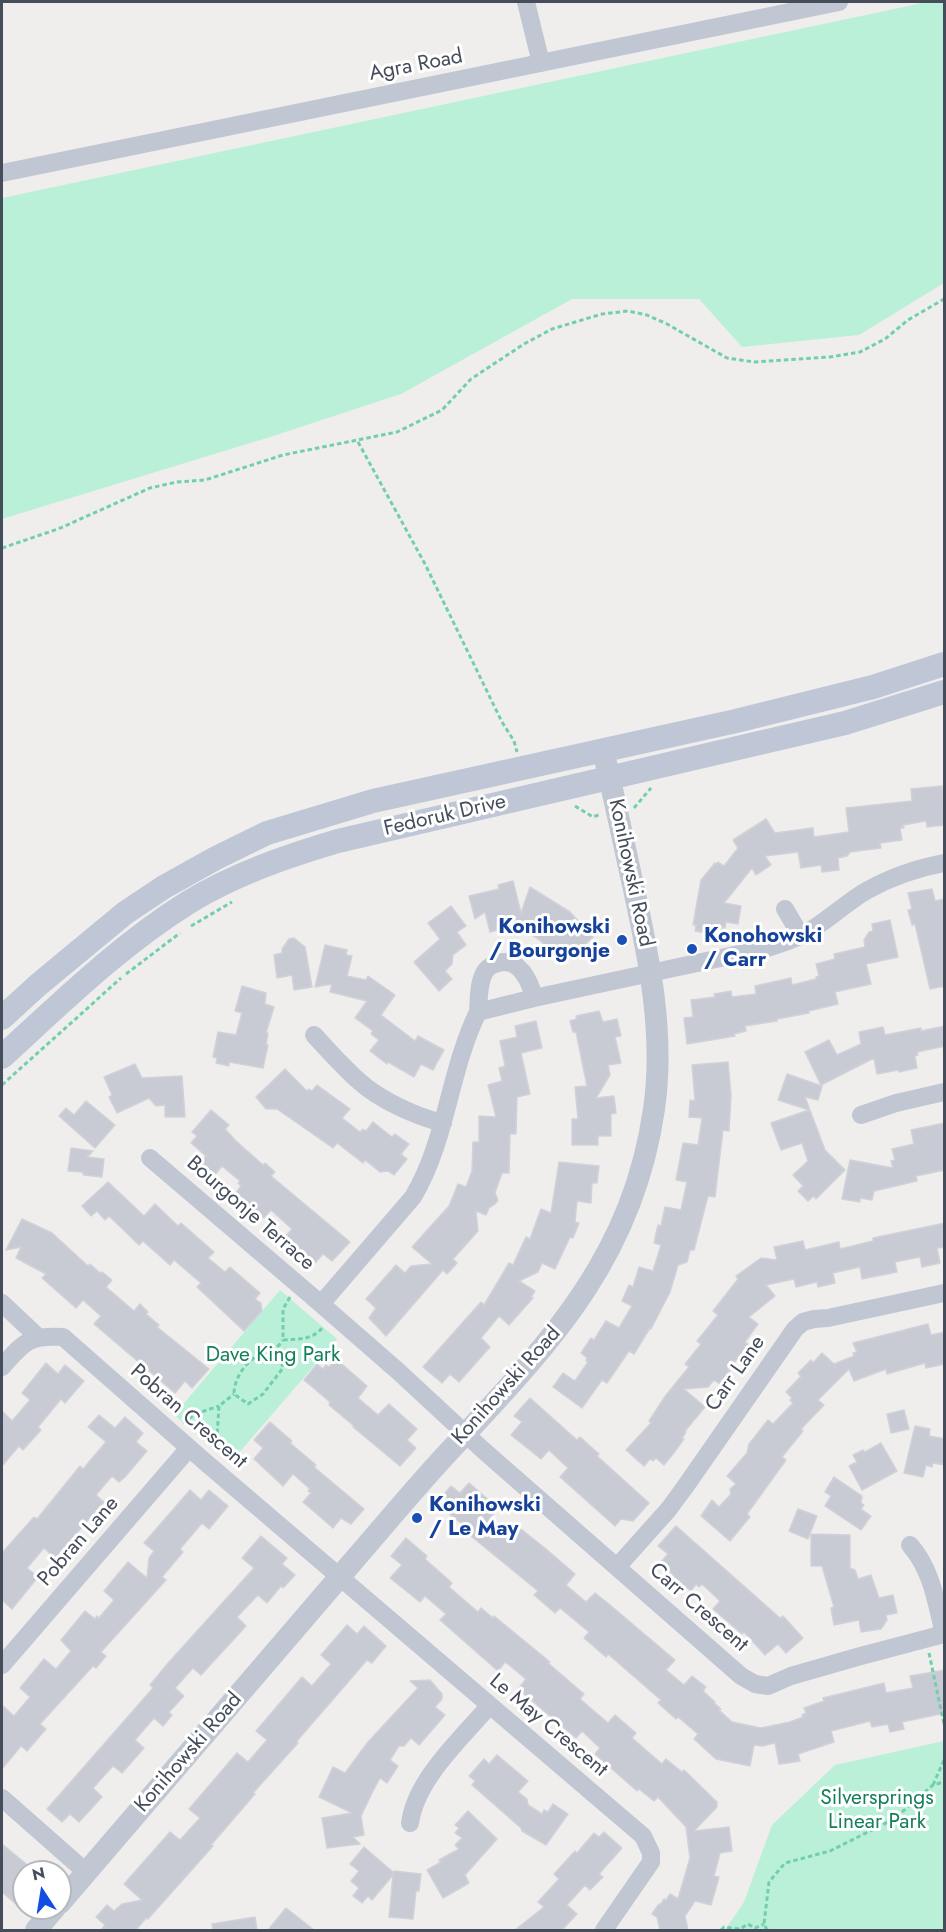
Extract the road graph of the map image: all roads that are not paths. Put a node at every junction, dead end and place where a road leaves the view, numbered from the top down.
1 (526, 2) edge
2 (839, 2) edge
3 (541, 63) junction
4 (2, 173) edge
5 (945, 664) edge
6 (945, 692) edge
7 (603, 751) junction
8 (609, 778) junction
9 (945, 862) edge
10 (785, 909) dead end
11 (801, 936) junction
12 (650, 974) junction
13 (534, 998) junction
14 (478, 1012) junction
15 (2, 1018) edge
16 (314, 1035) dead end
17 (2, 1057) edge
18 (945, 1092) edge
19 (861, 1115) dead end
20 (443, 1123) junction
21 (150, 1158) dead end
22 (945, 1293) edge
23 (2, 1303) edge
24 (327, 1310) junction
25 (38, 1337) junction
26 (2, 1367) edge
27 (466, 1434) junction
28 (189, 1448) junction
29 (910, 1545) dead end
30 (617, 1567) junction
31 (340, 1577) junction
32 (944, 1634) edge
33 (2, 1665) edge
34 (489, 1706) junction
35 (2, 1798) edge
36 (410, 1823) dead end
37 (86, 1872) junction
38 (72, 1889) edge
39 (604, 1930) edge

1 - 3 street
2 - 3 street, Agra Road
3 - 4 street, Agra Road
5 - 7 main road, Fedoruk Drive
6 - 8 main road, Fedoruk Drive
7 - 8 street, Konihowski Road
7 - 15 main road, Fedoruk Drive
8 - 12 street, Konihowski Road
8 - 17 main road, Fedoruk Drive
9 - 11 street
10 - 11 street
11 - 12 street
12 - 13 street
12 - 27 street, Konihowski Road
13 - 14 street
13 - 14 street
14 - 20 street
16 - 20 street
18 - 19 street
20 - 24 street
21 - 24 street, Bourgonje Terrace
22 - 30 street, Carr Lane
23 - 25 street
24 - 27 street, Bourgonje Terrace
25 - 26 street
25 - 28 street, Pobran Crescent
27 - 30 street, Carr Crescent
27 - 31 street, Konihowski Road
28 - 31 street, Pobran Crescent
28 - 33 street, Pobran Lane
29 - 32 street
30 - 32 street, Carr Crescent
31 - 34 street, Le May Crescent
31 - 37 street, Konihowski Road
34 - 36 street
34 - 39 street, Le May Crescent
35 - 37 street
37 - 38 street, Konihowski Road

